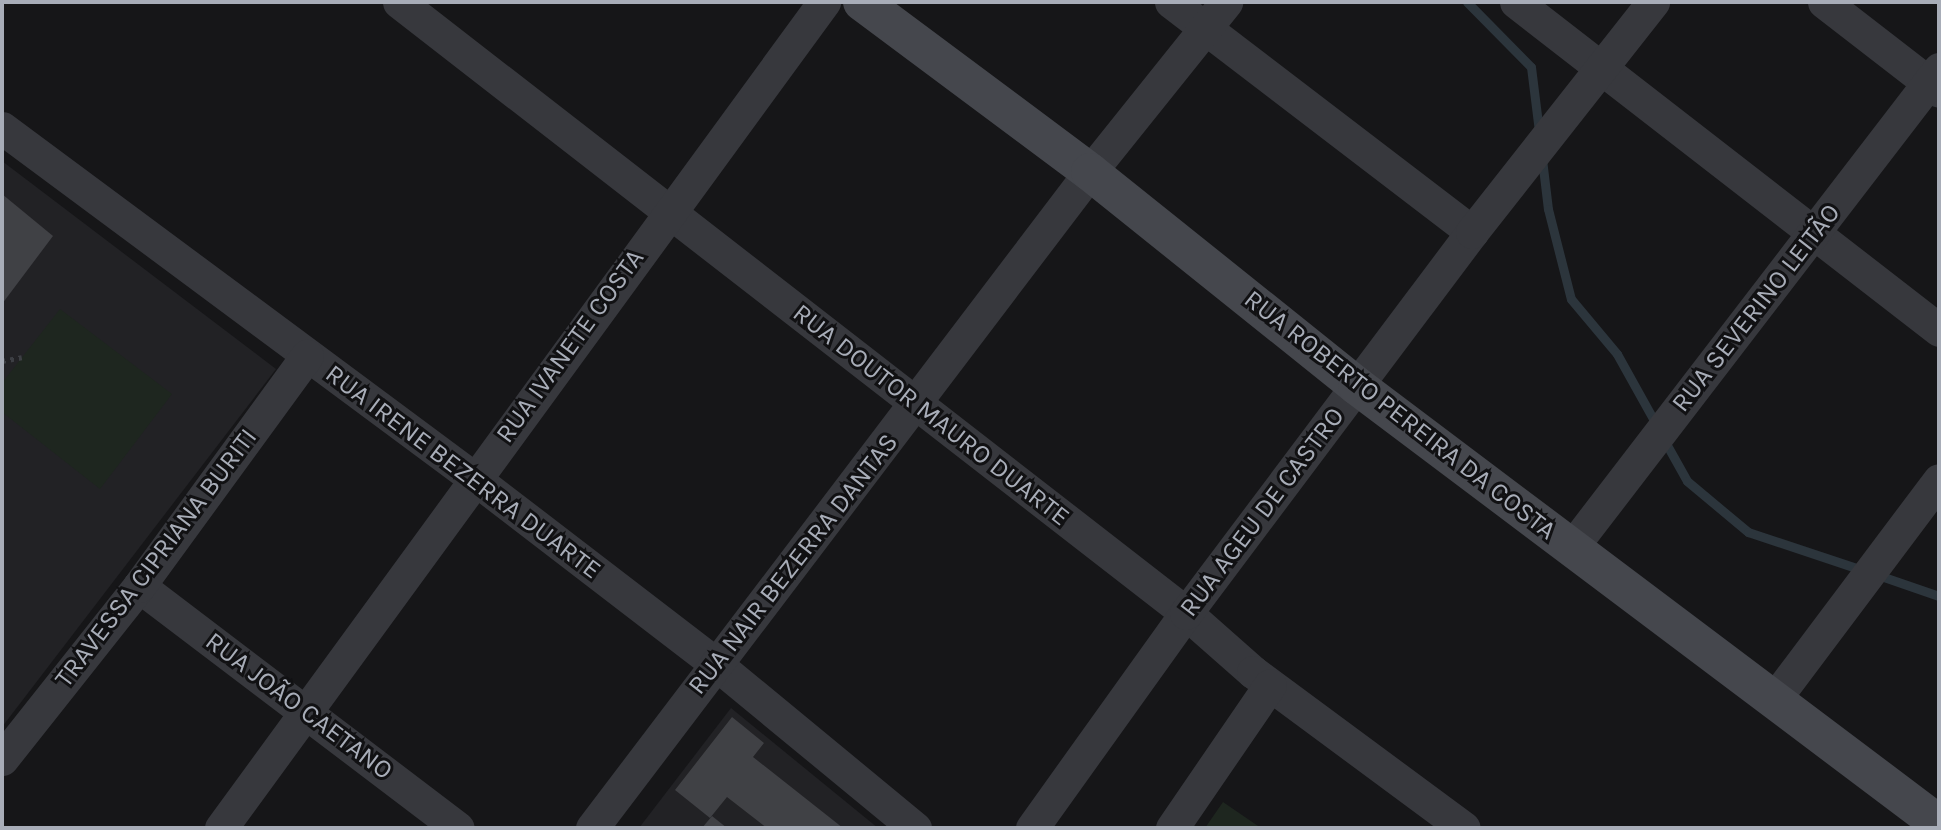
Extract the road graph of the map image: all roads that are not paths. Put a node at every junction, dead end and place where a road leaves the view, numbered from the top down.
1 (399, 2) edge
2 (824, 2) edge
3 (862, 2) edge
4 (1171, 2) edge
5 (1226, 2) edge
6 (1516, 2) edge
7 (1653, 2) edge
8 (1824, 2) edge
9 (1205, 28) junction
10 (1601, 66) junction
11 (1936, 81) edge
12 (2, 128) edge
13 (1090, 172) junction
14 (668, 209) junction
15 (1472, 232) junction
16 (1816, 234) junction
17 (1939, 330) edge
18 (307, 356) junction
19 (1357, 386) junction
20 (917, 404) junction
21 (475, 479) junction
22 (1939, 480) edge
23 (1572, 547) junction
24 (139, 586) junction
25 (1185, 613) junction
26 (716, 664) junction
27 (1270, 685) junction
28 (1773, 701) junction
29 (307, 710) junction
30 (2, 759) edge
31 (1939, 824) edge
32 (221, 828) edge
33 (458, 828) edge
34 (592, 828) edge
35 (915, 828) edge
36 (1032, 828) edge
37 (1172, 828) edge
38 (1464, 828) edge

1 - 14 street, RUA DOUTOR MAURO DUARTE
2 - 14 street, RUA IVANETE COSTA
3 - 13 street, RUA ROBERTO PEREIRA DA COSTA
4 - 9 street
5 - 9 street, RUA NAIR BEZERRA DANTAS
6 - 10 street
7 - 10 street, RUA AGEU DE CASTRO
8 - 11 street
9 - 13 street, RUA NAIR BEZERRA DANTAS
9 - 15 street
10 - 15 street, RUA AGEU DE CASTRO
10 - 16 street
11 - 16 street, RUA SEVERINO LEITÃO
12 - 18 street, RUA IRENE BEZERRA DUARTE
13 - 19 street, RUA ROBERTO PEREIRA DA COSTA
13 - 20 street, RUA NAIR BEZERRA DANTAS
14 - 20 street, RUA DOUTOR MAURO DUARTE
14 - 21 street, RUA IVANETE COSTA
15 - 19 street, RUA AGEU DE CASTRO
16 - 17 street
16 - 23 street, RUA SEVERINO LEITÃO
18 - 21 street, RUA IRENE BEZERRA DUARTE
18 - 24 street, TRAVESSA CIPRIANA BURITI
19 - 23 street, RUA ROBERTO PEREIRA DA COSTA
19 - 25 street, RUA AGEU DE CASTRO
20 - 25 street, RUA DOUTOR MAURO DUARTE
20 - 26 street, RUA NAIR BEZERRA DANTAS
21 - 26 street, RUA IRENE BEZERRA DUARTE
21 - 29 street, RUA IVANETE COSTA
22 - 28 street
23 - 28 street, RUA ROBERTO PEREIRA DA COSTA
24 - 29 street, RUA JOÃO CAETANO
24 - 30 street, TRAVESSA CIPRIANA BURITI
25 - 27 street, RUA DOUTOR MAURO DUARTE
25 - 36 street, RUA AGEU DE CASTRO
26 - 34 street, RUA NAIR BEZERRA DANTAS
26 - 35 street, RUA IRENE BEZERRA DUARTE
27 - 37 street
27 - 38 street, RUA DOUTOR MAURO DUARTE
28 - 31 street, RUA ROBERTO PEREIRA DA COSTA
29 - 32 street, RUA IVANETE COSTA
29 - 33 street, RUA JOÃO CAETANO

